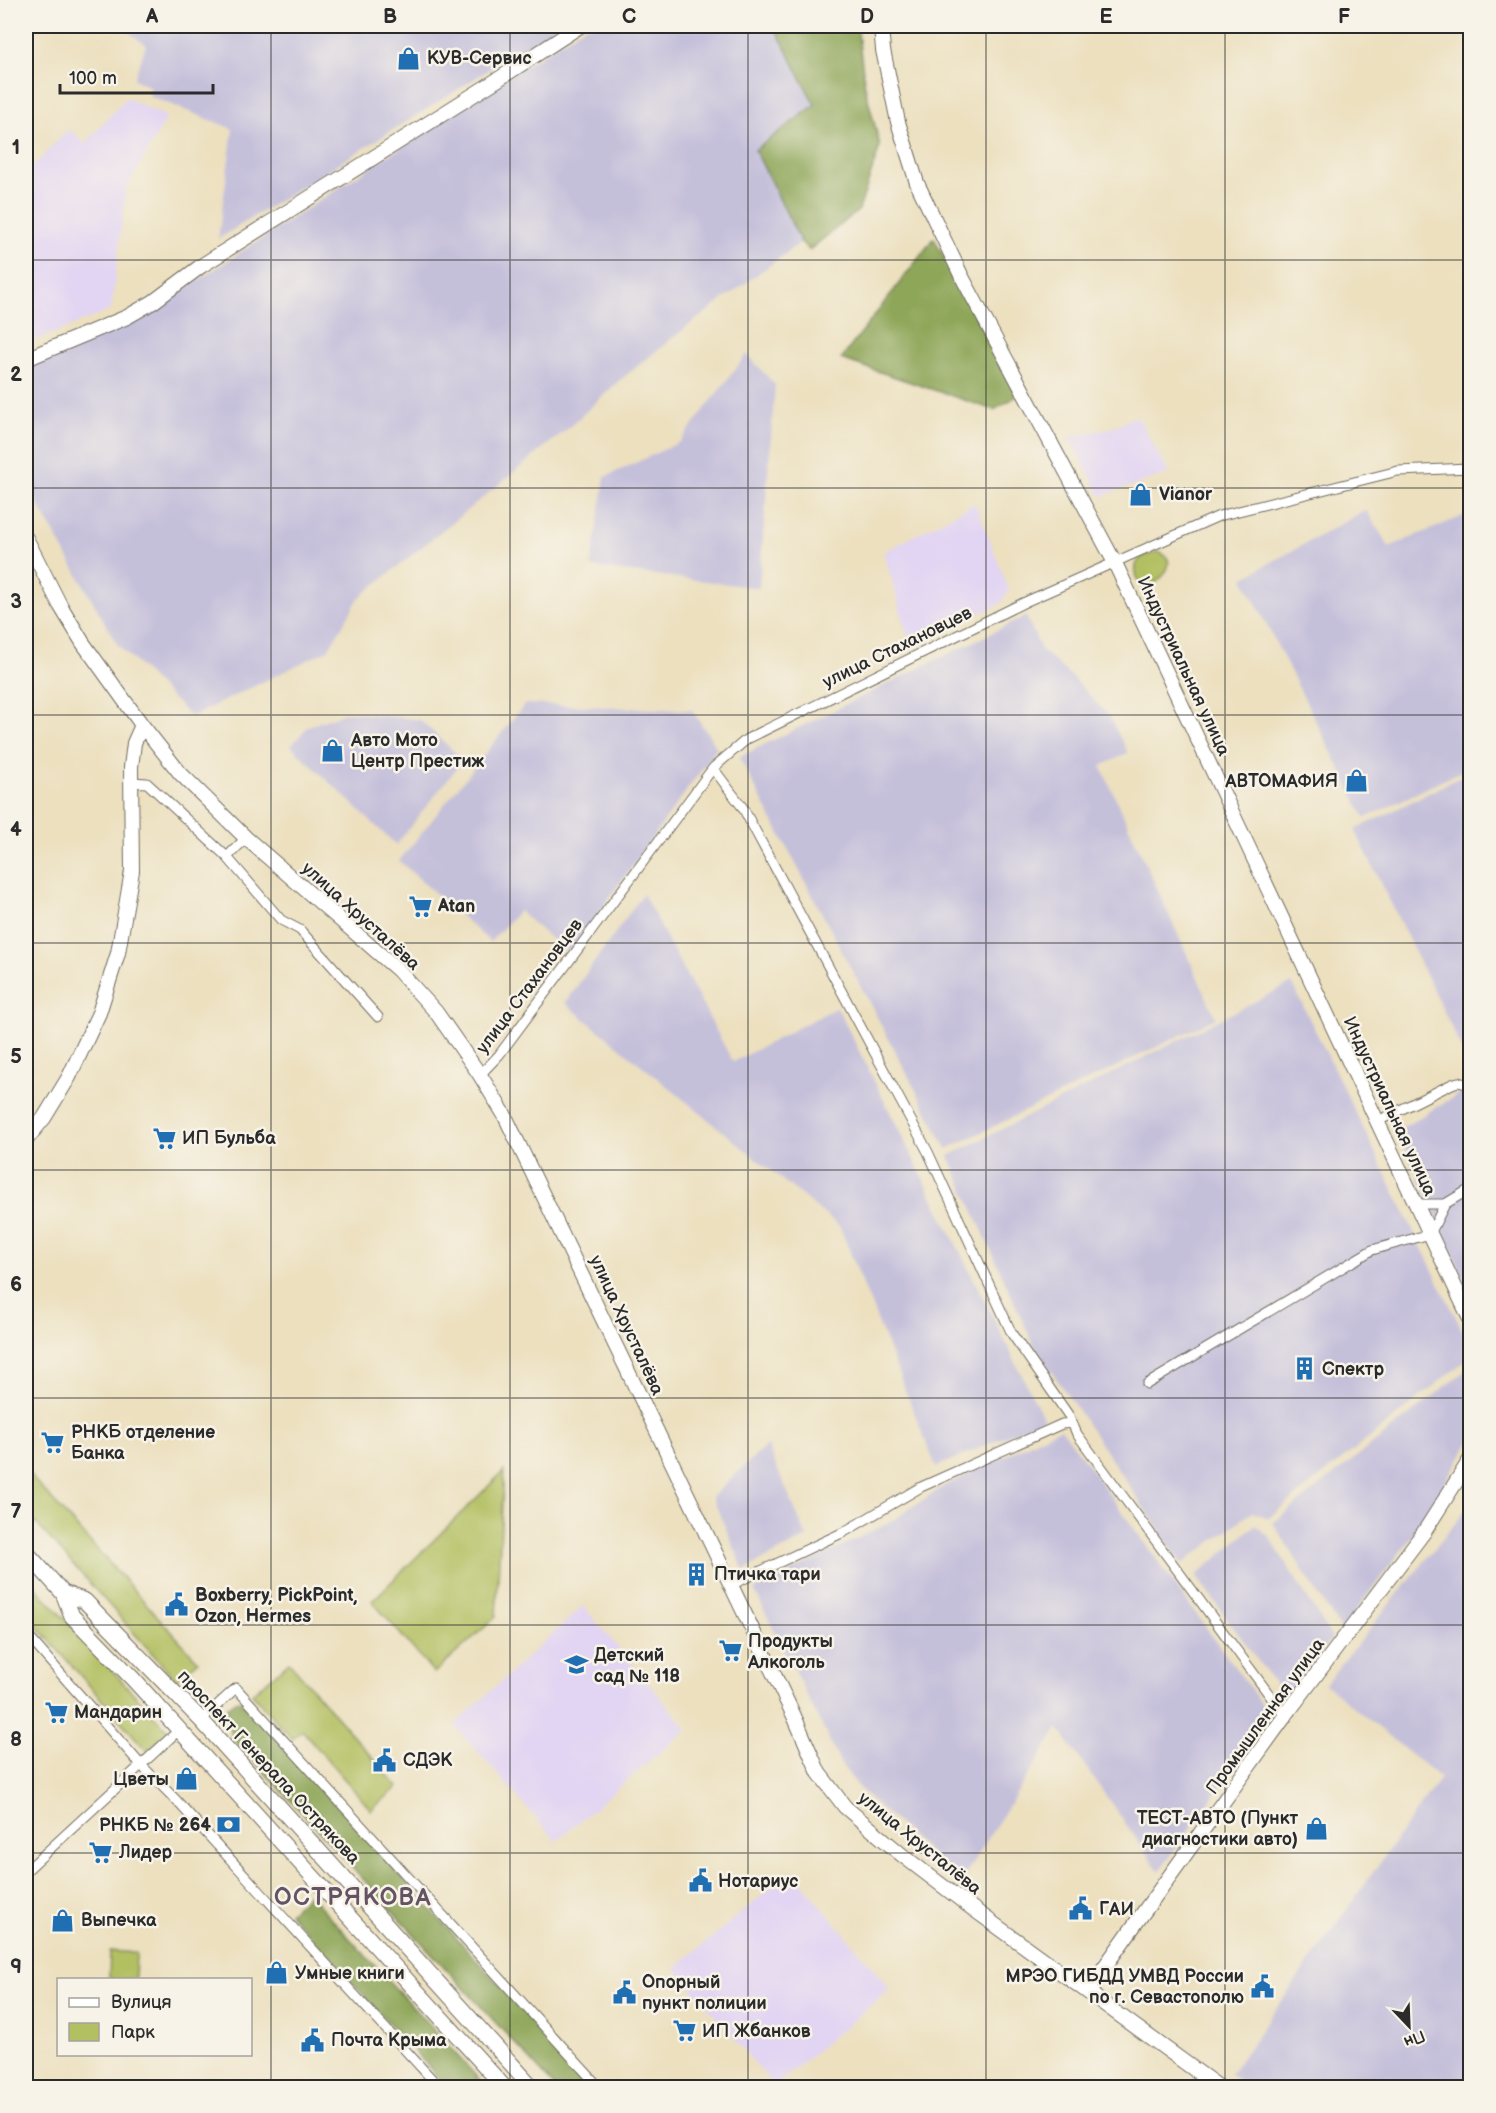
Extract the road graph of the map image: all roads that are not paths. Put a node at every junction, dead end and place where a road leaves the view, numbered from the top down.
1 (580, 26) edge
2 (881, 26) edge
3 (26, 359) edge
4 (1470, 468) edge
5 (26, 538) edge
6 (1115, 563) junction
7 (142, 725) junction
8 (713, 768) junction
9 (131, 782) junction
10 (246, 838) junction
11 (227, 857) junction
12 (378, 1017) dead end
13 (480, 1075) junction
14 (1470, 1085) edge
15 (1378, 1121) junction
16 (26, 1140) edge
17 (1470, 1189) edge
18 (1415, 1204) junction
19 (1445, 1204) junction
20 (1430, 1234) junction
21 (1470, 1319) edge
22 (1148, 1384) dead end
23 (1072, 1423) junction
24 (1470, 1460) edge
25 (26, 1551) edge
26 (731, 1585) junction
27 (63, 1593) junction
28 (26, 1634) edge
29 (1285, 1716) junction
30 (201, 1720) junction
31 (179, 1731) junction
32 (141, 1765) junction
33 (26, 1871) edge
34 (1091, 1994) junction
35 (440, 2088) edge
36 (505, 2088) edge
37 (533, 2088) edge
38 (600, 2088) edge
39 (1220, 2088) edge

1 - 3 main road
2 - 6 main road, Индустриальная улица
4 - 6 street, улица Стахановцев
5 - 7 main road, улица Хрусталёва
6 - 8 street, улица Стахановцев
6 - 15 main road, Индустриальная улица
7 - 9 main road
7 - 10 main road, улица Хрусталёва
8 - 13 street, улица Стахановцев
8 - 23 street
9 - 11 street
9 - 16 main road
10 - 11 street
10 - 13 main road, улица Хрусталёва
11 - 12 street
13 - 26 main road, улица Хрусталёва
14 - 15 street
15 - 18 main road, Индустриальная улица
17 - 19 street
18 - 19 street
18 - 20 main road, Индустриальная улица
19 - 20 street
20 - 21 main road, Индустриальная улица
20 - 22 street
23 - 26 street
23 - 29 street
24 - 29 main road, Промышленная улица
25 - 27 main road, проспект Генерала Острякова
26 - 34 main road, улица Хрусталёва
27 - 30 main road, проспект Генерала Острякова
27 - 31 main road, проспект Генерала Острякова
28 - 32 street
29 - 34 main road, Промышленная улица
30 - 37 main road, проспект Генерала Острякова
30 - 38 street
31 - 32 street
31 - 36 main road, проспект Генерала Острякова
32 - 33 street
32 - 35 street
34 - 39 main road, улица Хрусталёва

